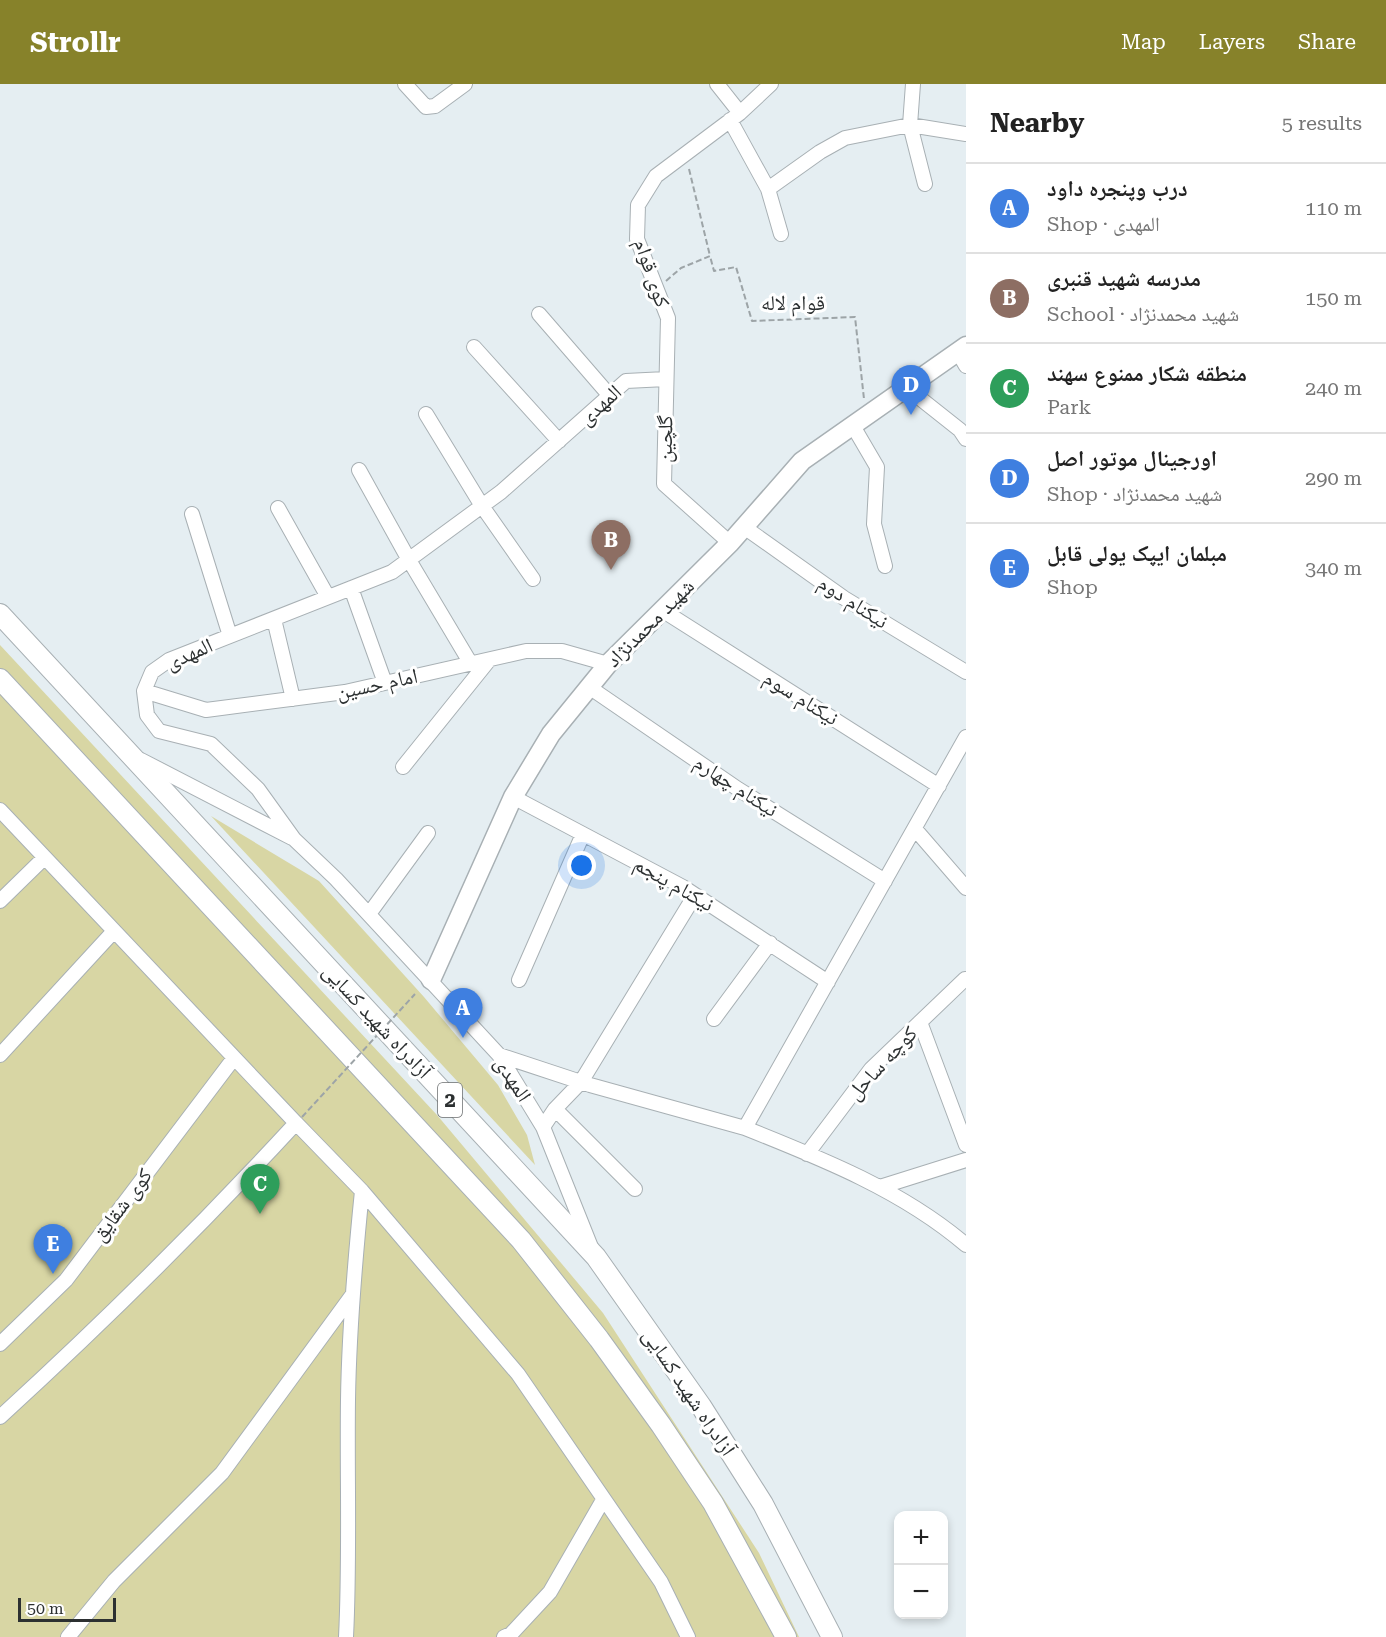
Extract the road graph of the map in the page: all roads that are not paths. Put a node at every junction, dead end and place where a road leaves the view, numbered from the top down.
1 (405, 84) edge
2 (465, 84) edge
3 (717, 84) edge
4 (771, 84) edge
5 (913, 84) edge
6 (735, 117) junction
7 (910, 125) junction
8 (966, 134) edge
9 (925, 184) dead end
10 (768, 189) junction
11 (781, 234) dead end
12 (539, 314) dead end
13 (474, 347) dead end
14 (963, 355) edge
15 (666, 379) junction
16 (907, 388) junction
17 (610, 396) junction
18 (426, 414) dead end
19 (860, 421) junction
20 (966, 439) edge
21 (559, 441) junction
22 (359, 470) dead end
23 (482, 506) junction
24 (278, 508) dead end
25 (192, 514) dead end
26 (744, 527) junction
27 (730, 543) junction
28 (409, 560) junction
29 (885, 566) dead end
30 (533, 579) dead end
31 (351, 588) junction
32 (328, 597) junction
33 (662, 610) junction
34 (0, 614) edge
35 (274, 619) junction
36 (230, 636) junction
37 (489, 660) junction
38 (471, 664) junction
39 (608, 664) junction
40 (966, 672) edge
41 (0, 679) edge
42 (385, 683) junction
43 (589, 687) junction
44 (144, 691) junction
45 (294, 699) junction
46 (966, 737) edge
47 (130, 754) junction
48 (403, 767) dead end
49 (939, 786) junction
50 (513, 797) junction
51 (0, 810) edge
52 (915, 829) junction
53 (428, 833) dead end
54 (583, 834) junction
55 (294, 839) junction
56 (44, 858) junction
57 (885, 881) junction
58 (966, 888) edge
59 (695, 894) junction
60 (0, 901) edge
61 (369, 914) junction
62 (114, 931) junction
63 (770, 944) junction
64 (965, 979) edge
65 (432, 980) junction
66 (519, 980) dead end
67 (828, 982) junction
68 (714, 1018) dead end
69 (920, 1022) junction
70 (0, 1055) edge
71 (499, 1055) junction
72 (234, 1058) junction
73 (581, 1082) junction
74 (555, 1109) junction
75 (299, 1120) junction
76 (543, 1127) junction
77 (745, 1128) junction
78 (966, 1145) edge
79 (807, 1154) junction
80 (966, 1160) edge
81 (880, 1187) junction
82 (635, 1189) dead end
83 (362, 1191) junction
84 (966, 1245) edge
85 (596, 1257) junction
86 (353, 1294) junction
87 (0, 1344) edge
88 (0, 1417) edge
89 (603, 1500) junction
90 (785, 1635) edge
91 (832, 1635) edge
92 (68, 1637) edge
93 (346, 1637) edge
94 (504, 1637) edge
95 (688, 1637) edge

1 - 2 street
3 - 6 street
4 - 6 street, کوی قوام
5 - 7 street
6 - 10 street
6 - 15 street, کوی قوام
7 - 8 street
7 - 9 street
7 - 10 street
10 - 11 street
12 - 17 street
13 - 21 street
14 - 16 main road, شهید محمدنژاد
15 - 17 street, المهدی
15 - 27 street, گلچین
16 - 19 main road, شهید محمدنژاد
16 - 20 street
17 - 21 street, المهدی
18 - 23 street
19 - 26 main road, شهید محمدنژاد
19 - 29 street
21 - 23 street, المهدی
22 - 28 street
23 - 28 street, المهدی
23 - 30 street
24 - 32 street
25 - 36 street
26 - 27 main road, شهید محمدنژاد
26 - 40 street, نیکنام دوم
27 - 33 main road, شهید محمدنژاد
28 - 31 street, المهدی
28 - 38 street
31 - 32 street, المهدی
31 - 42 street
32 - 35 street, المهدی
33 - 39 main road, شهید محمدنژاد
33 - 49 street, نیکنام سوم
34 - 47 highway, آزادراه شهید کسایی / 2
35 - 36 street, المهدی
35 - 45 street
36 - 44 street, المهدی
37 - 38 street, امام حسین
37 - 39 street, امام حسین
37 - 48 street
38 - 42 street, امام حسین
39 - 43 main road, شهید محمدنژاد
41 - 90 highway, آزادراه شهید کسایی / 2
42 - 45 street, امام حسین
43 - 50 main road, شهید محمدنژاد
43 - 57 street, نیکنام چهارم
44 - 45 street, امام حسین
44 - 55 street, المهدی
46 - 49 street
47 - 55 street
47 - 85 highway, آزادراه شهید کسایی / 2
49 - 52 street
50 - 54 street, نیکنام پنجم
50 - 65 main road, شهید محمدنژاد
51 - 56 street
52 - 57 street
52 - 58 street
53 - 61 street
54 - 59 street, نیکنام پنجم
54 - 66 street
55 - 61 street, المهدی
56 - 60 street
56 - 62 street
57 - 67 street
59 - 63 street, نیکنام پنجم
59 - 73 street
61 - 65 street, المهدی
62 - 70 street
62 - 72 street
63 - 67 street, نیکنام پنجم
63 - 68 street
64 - 69 street, کوچه ساحل
65 - 71 street, المهدی
67 - 77 street
69 - 78 street
69 - 79 street, کوچه ساحل
71 - 73 street
71 - 76 street, المهدی
72 - 75 street
72 - 87 street, کوی شقایق
73 - 74 street
73 - 77 street
74 - 76 street
74 - 82 street
75 - 83 street
75 - 88 street
76 - 85 street, المهدی
77 - 79 street
79 - 81 street
80 - 81 street
81 - 84 street
83 - 86 street
83 - 89 street
85 - 91 highway, آزادراه شهید کسایی / 2
86 - 92 street
86 - 93 street
89 - 94 street
89 - 95 street

